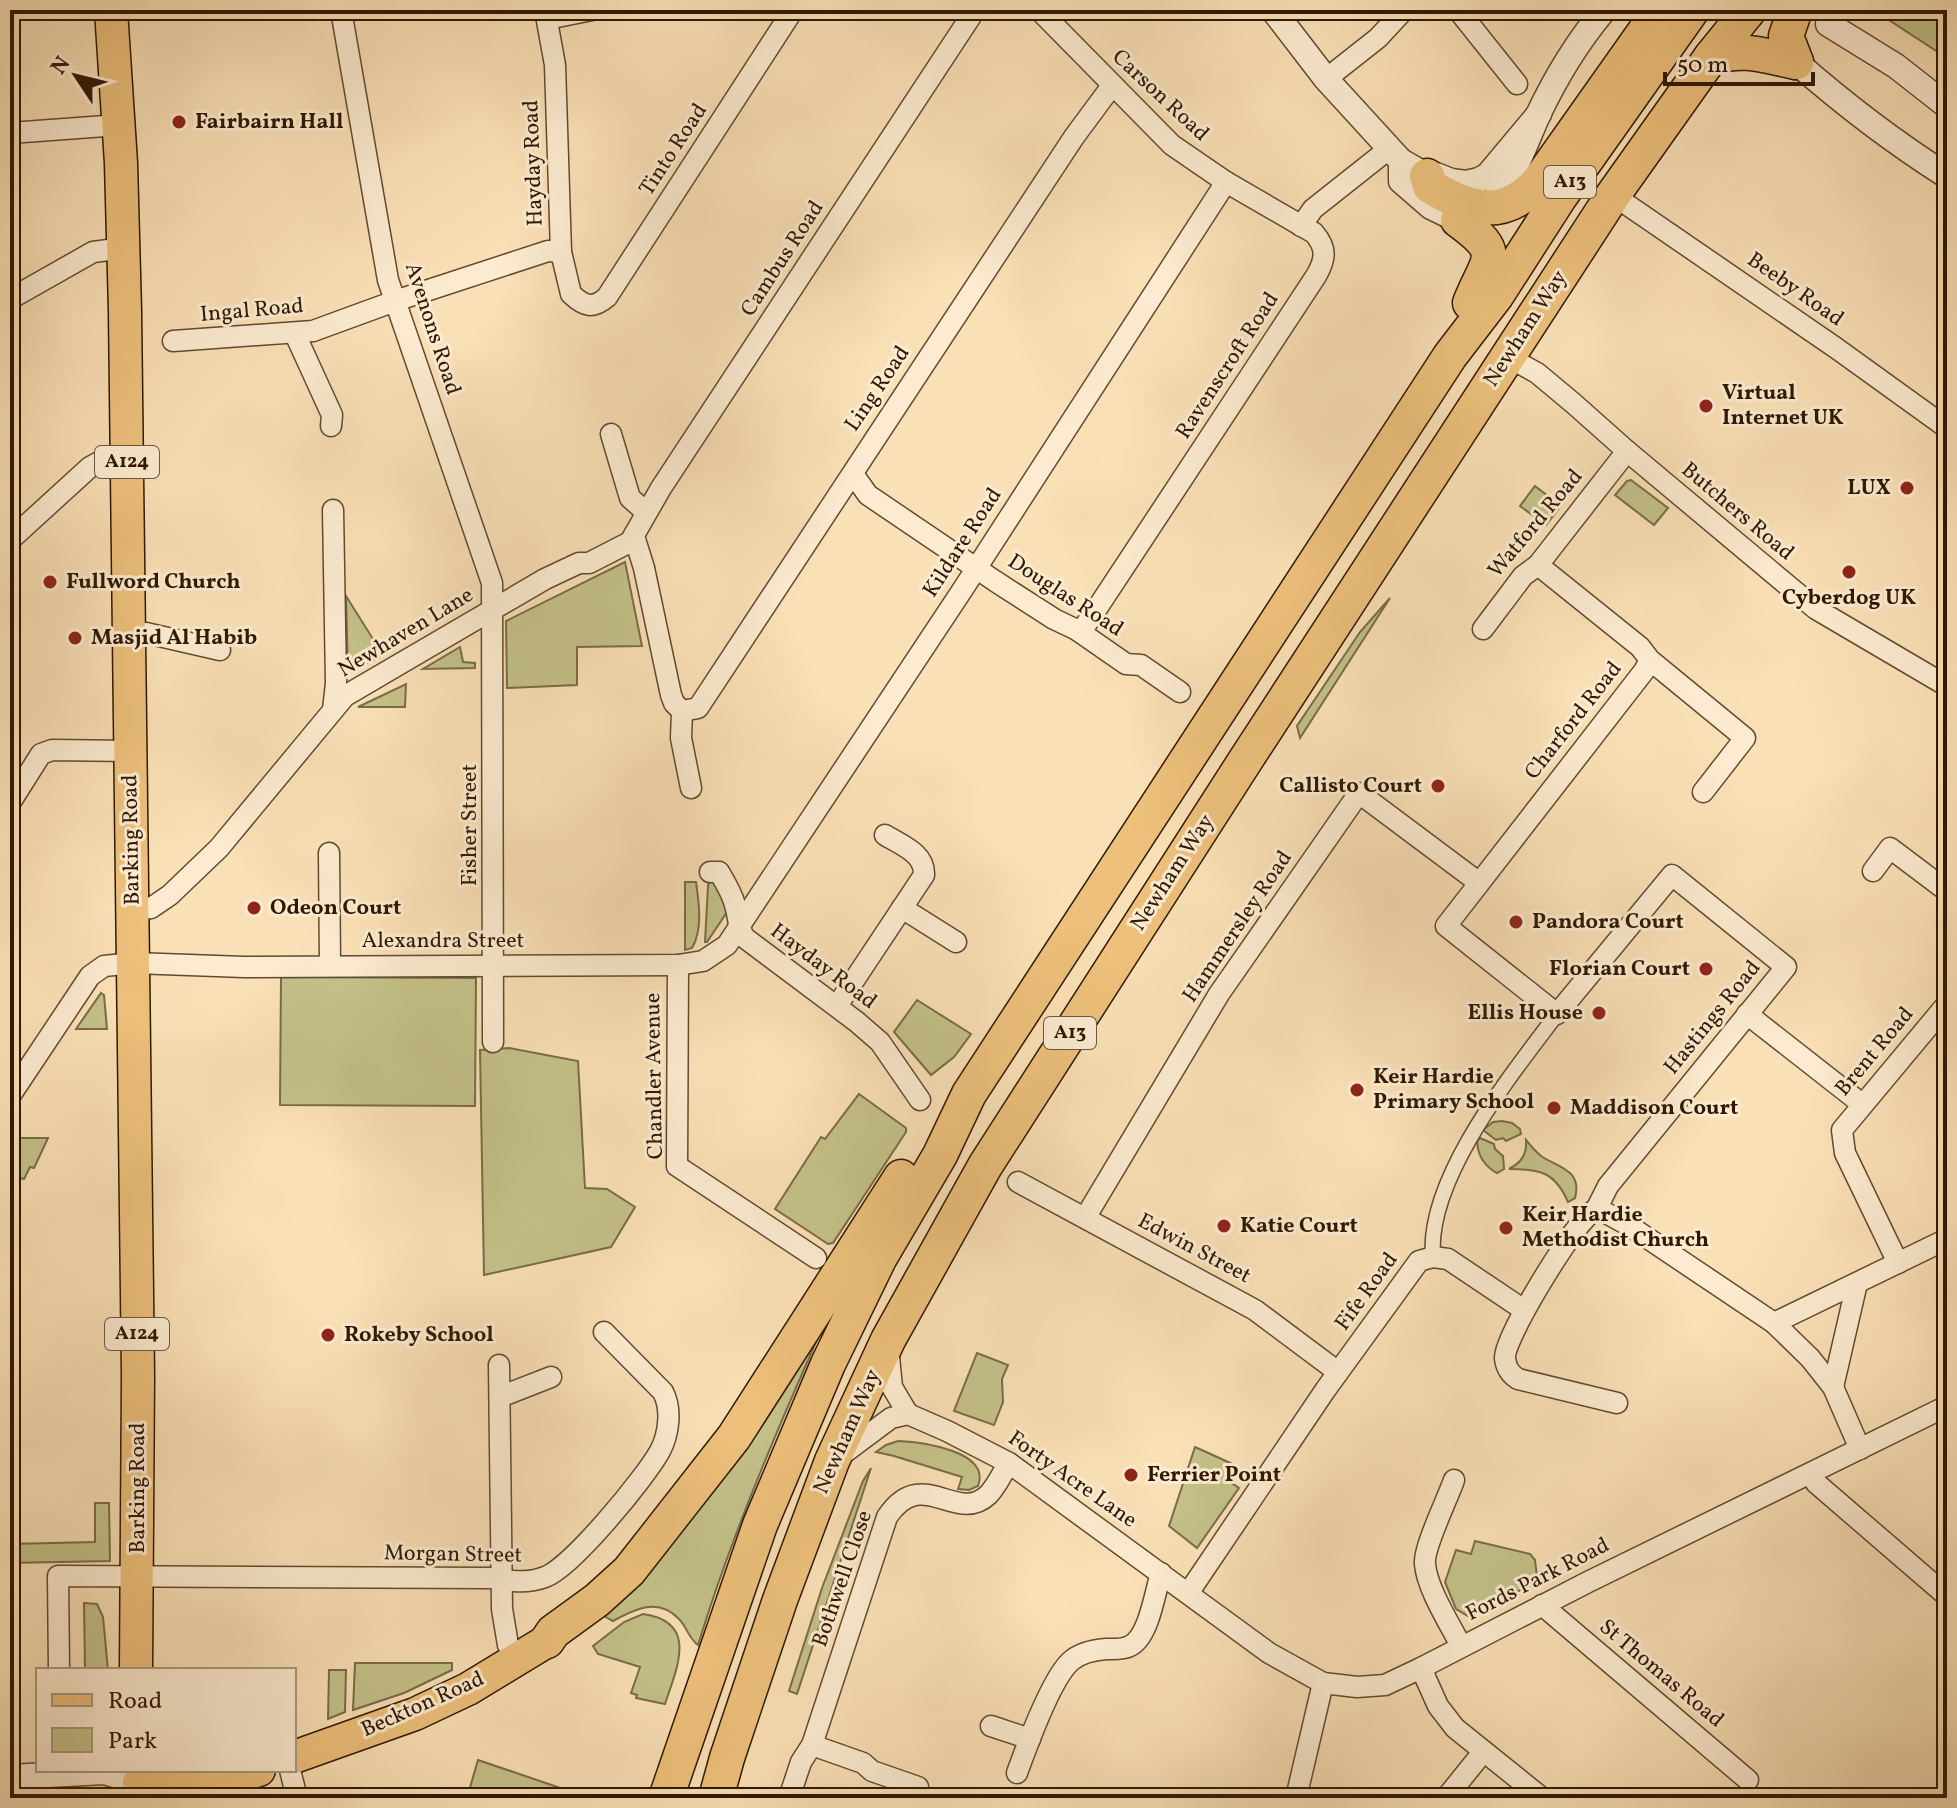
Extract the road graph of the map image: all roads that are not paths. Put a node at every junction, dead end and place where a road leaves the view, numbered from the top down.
1 (111, 10) edge
2 (341, 10) edge
3 (592, 10) edge
4 (793, 10) edge
5 (975, 10) edge
6 (1039, 10) edge
7 (1273, 10) edge
8 (1404, 10) edge
9 (1458, 10) edge
10 (1604, 10) edge
11 (1660, 10) edge
12 (1692, 10) edge
13 (1749, 10) edge
14 (1795, 10) edge
15 (546, 14) edge
16 (1828, 24) dead end
17 (1711, 57) junction
18 (1796, 62) junction
19 (1326, 79) junction
20 (1517, 84) dead end
21 (1111, 87) junction
22 (1947, 106) edge
23 (1539, 114) junction
24 (119, 125) junction
25 (10, 133) edge
26 (1417, 166) junction
27 (1947, 176) edge
28 (1226, 182) junction
29 (1613, 195) junction
30 (1471, 215) junction
31 (1301, 226) junction
32 (124, 248) junction
33 (561, 252) junction
34 (10, 299) edge
35 (395, 301) junction
36 (587, 305) joint
37 (295, 334) junction
38 (173, 341) dead end
39 (1450, 356) junction
40 (1508, 357) junction
41 (331, 426) dead end
42 (1947, 428) edge
43 (611, 434) dead end
44 (1627, 451) junction
45 (127, 461) junction
46 (853, 474) junction
47 (333, 510) dead end
48 (646, 512) junction
49 (634, 536) junction
50 (10, 540) edge
51 (1538, 565) junction
52 (976, 567) junction
53 (493, 609) junction
54 (1483, 629) dead end
55 (1077, 630) junction
56 (129, 633) junction
57 (220, 650) dead end
58 (1650, 660) junction
59 (1947, 686) edge
60 (1180, 692) dead end
61 (333, 710) junction
62 (682, 711) junction
63 (131, 751) junction
64 (691, 788) dead end
65 (1703, 792) dead end
66 (10, 803) edge
67 (885, 835) dead end
68 (329, 853) dead end
69 (1873, 871) dead end
70 (710, 872) dead end
71 (1478, 882) junction
72 (1947, 891) edge
73 (902, 908) junction
74 (133, 910) junction
75 (738, 929) junction
76 (956, 942) dead end
77 (134, 963) junction
78 (493, 964) junction
79 (678, 965) junction
80 (330, 966) junction
81 (1947, 1004) edge
82 (837, 1006) junction
83 (1557, 1014) junction
84 (1747, 1014) junction
85 (493, 1042) dead end
86 (969, 1094) junction
87 (10, 1096) edge
88 (920, 1100) dead end
89 (1862, 1104) junction
90 (1018, 1182) dead end
91 (1597, 1208) junction
92 (1085, 1218) junction
93 (1947, 1239) edge
94 (1433, 1257) junction
95 (816, 1258) dead end
96 (1898, 1263) junction
97 (1857, 1283) junction
98 (1524, 1310) junction
99 (1774, 1323) junction
100 (604, 1332) dead end
101 (888, 1340) junction
102 (499, 1365) dead end
103 (1338, 1372) junction
104 (551, 1377) dead end
105 (1833, 1387) junction
106 (500, 1397) junction
107 (1617, 1403) dead end
108 (1947, 1406) edge
109 (908, 1414) junction
110 (1860, 1449) junction
111 (832, 1461) junction
112 (1009, 1463) junction
113 (1811, 1474) junction
114 (1454, 1480) dead end
115 (1161, 1573) junction
116 (137, 1578) junction
117 (501, 1579) junction
118 (1189, 1592) junction
119 (1947, 1596) edge
120 (1542, 1605) junction
121 (547, 1641) joint
122 (1461, 1646) junction
123 (517, 1661) junction
124 (59, 1668) edge
125 (136, 1668) edge
126 (1421, 1668) junction
127 (1323, 1683) junction
128 (991, 1726) dead end
129 (1030, 1739) junction
130 (812, 1745) junction
131 (1483, 1752) junction
132 (296, 1756) edge
133 (59, 1772) edge
134 (290, 1772) edge
135 (249, 1773) edge
136 (1017, 1773) dead end
137 (10, 1777) edge
138 (1748, 1780) dead end
139 (139, 1783) edge
140 (918, 1787) dead end
141 (210, 1798) edge
142 (297, 1798) edge
143 (666, 1798) edge
144 (716, 1798) edge
145 (789, 1798) edge
146 (1296, 1798) edge
147 (1446, 1798) edge
148 (1542, 1798) edge

1 - 24 main road, Barking Road / A124
2 - 35 street, Avenons Road
3 - 15 street
4 - 36 street, Tinto Road
5 - 48 street, Cambus Road
6 - 21 street, Carson Road
7 - 19 street
8 - 19 street
9 - 20 street
10 - 23 street
11 - 30 highway
12 - 39 highway, Newham Way / A13
13 - 17 highway, Newham Way / A13
14 - 18 highway
15 - 33 street, Hayday Road
16 - 22 street
17 - 18 highway
17 - 29 highway, Newham Way / A13
18 - 27 street
19 - 26 street
21 - 28 street, Carson Road
21 - 46 street, Ling Road
23 - 26 street
23 - 30 street
24 - 25 street
24 - 32 main road, Barking Road / A124
26 - 30 highway
26 - 31 street
28 - 31 street, Carson Road
28 - 52 street, Kildare Road
29 - 40 highway, Newham Way / A13
29 - 42 street, Beeby Road
30 - 39 highway
31 - 55 street, Ravenscroft Road
32 - 34 street
32 - 45 main road, Barking Road / A124
33 - 35 street, Ingal Road
33 - 36 street, Hayday Road
35 - 37 street, Ingal Road
35 - 53 street, Avenons Road
37 - 38 street, Ingal Road
37 - 41 street
39 - 86 highway, Newham Way / A13
40 - 44 street, Butchers Road
40 - 101 highway, Newham Way / A13
43 - 48 street
44 - 51 street, Watford Road
44 - 59 street, Butchers Road
45 - 50 street
45 - 56 main road, Barking Road / A124
46 - 52 street, Douglas Road
46 - 62 street, Ling Road
47 - 61 street
48 - 49 street, Cambus Road
49 - 53 street, Newhaven Lane
49 - 62 street
51 - 54 street, Watford Road
51 - 58 street, Charford Road
52 - 55 street, Douglas Road
52 - 75 street, Kildare Road
53 - 61 street, Newhaven Lane
53 - 78 street, Fisher Street
55 - 60 street, Douglas Road
56 - 57 street
56 - 63 main road, Barking Road / A124
58 - 65 street
58 - 71 street, Charford Road
61 - 74 street, Newhaven Lane
62 - 64 street
63 - 66 street
63 - 74 main road, Barking Road / A124
67 - 73 street
68 - 80 street
69 - 72 street
70 - 75 street, Hayday Road
71 - 83 street, Charford Road
71 - 92 street, Hammersley Road
73 - 76 street
73 - 82 street
74 - 77 main road, Barking Road / A124
75 - 79 street, Alexandra Street
75 - 82 street, Hayday Road
77 - 80 street, Alexandra Street
77 - 87 street
77 - 116 main road, Barking Road / A124
78 - 79 street, Alexandra Street
78 - 80 street, Alexandra Street
78 - 85 street, Fisher Street
79 - 95 street, Chandler Avenue
81 - 89 street, Brent Road
82 - 88 street, Hayday Road
83 - 84 street, Hastings Road
83 - 94 street, Fife Road
84 - 89 street
84 - 91 street, Hastings Road
86 - 121 highway, A13
86 - 143 highway, Newham Way / A13
89 - 96 street, Brent Road
90 - 92 street, Edwin Street
91 - 98 street, Hastings Road
91 - 99 street
92 - 103 street, Edwin Street
93 - 96 street
94 - 98 street
94 - 103 street, Fife Road
96 - 97 street
97 - 99 street
97 - 105 street
98 - 107 street, Hastings Road
99 - 105 street
100 - 117 street, Morgan Street
101 - 109 street
101 - 111 highway, Newham Way / A13
102 - 106 street
103 - 118 street, Fife Road
104 - 106 street
105 - 110 street
106 - 117 street
108 - 110 street, Fords Park Road
109 - 111 street
109 - 112 street, Forty Acre Lane
110 - 113 street, Fords Park Road
111 - 144 highway, Newham Way / A13
112 - 115 street, Forty Acre Lane
112 - 130 street, Bothwell Close
113 - 119 street
113 - 120 street, Fords Park Road
114 - 122 street
115 - 118 street, Fords Park Road
115 - 129 street
116 - 117 street, Morgan Street
116 - 124 street, Morgan Street
116 - 125 main road, Barking Road / A124
117 - 123 street
118 - 127 street, Fords Park Road
120 - 122 street, Fords Park Road
120 - 138 street, St Thomas Road
121 - 123 main road, Beckton Road
122 - 126 street, Fords Park Road
123 - 132 main road, Beckton Road
126 - 127 street, Fords Park Road
126 - 131 street
127 - 146 street
128 - 129 street
129 - 136 street
130 - 140 street
130 - 145 street, Bothwell Close
131 - 147 street
131 - 148 street
133 - 137 street
133 - 139 street
134 - 142 street
135 - 139 main road
135 - 141 main road

